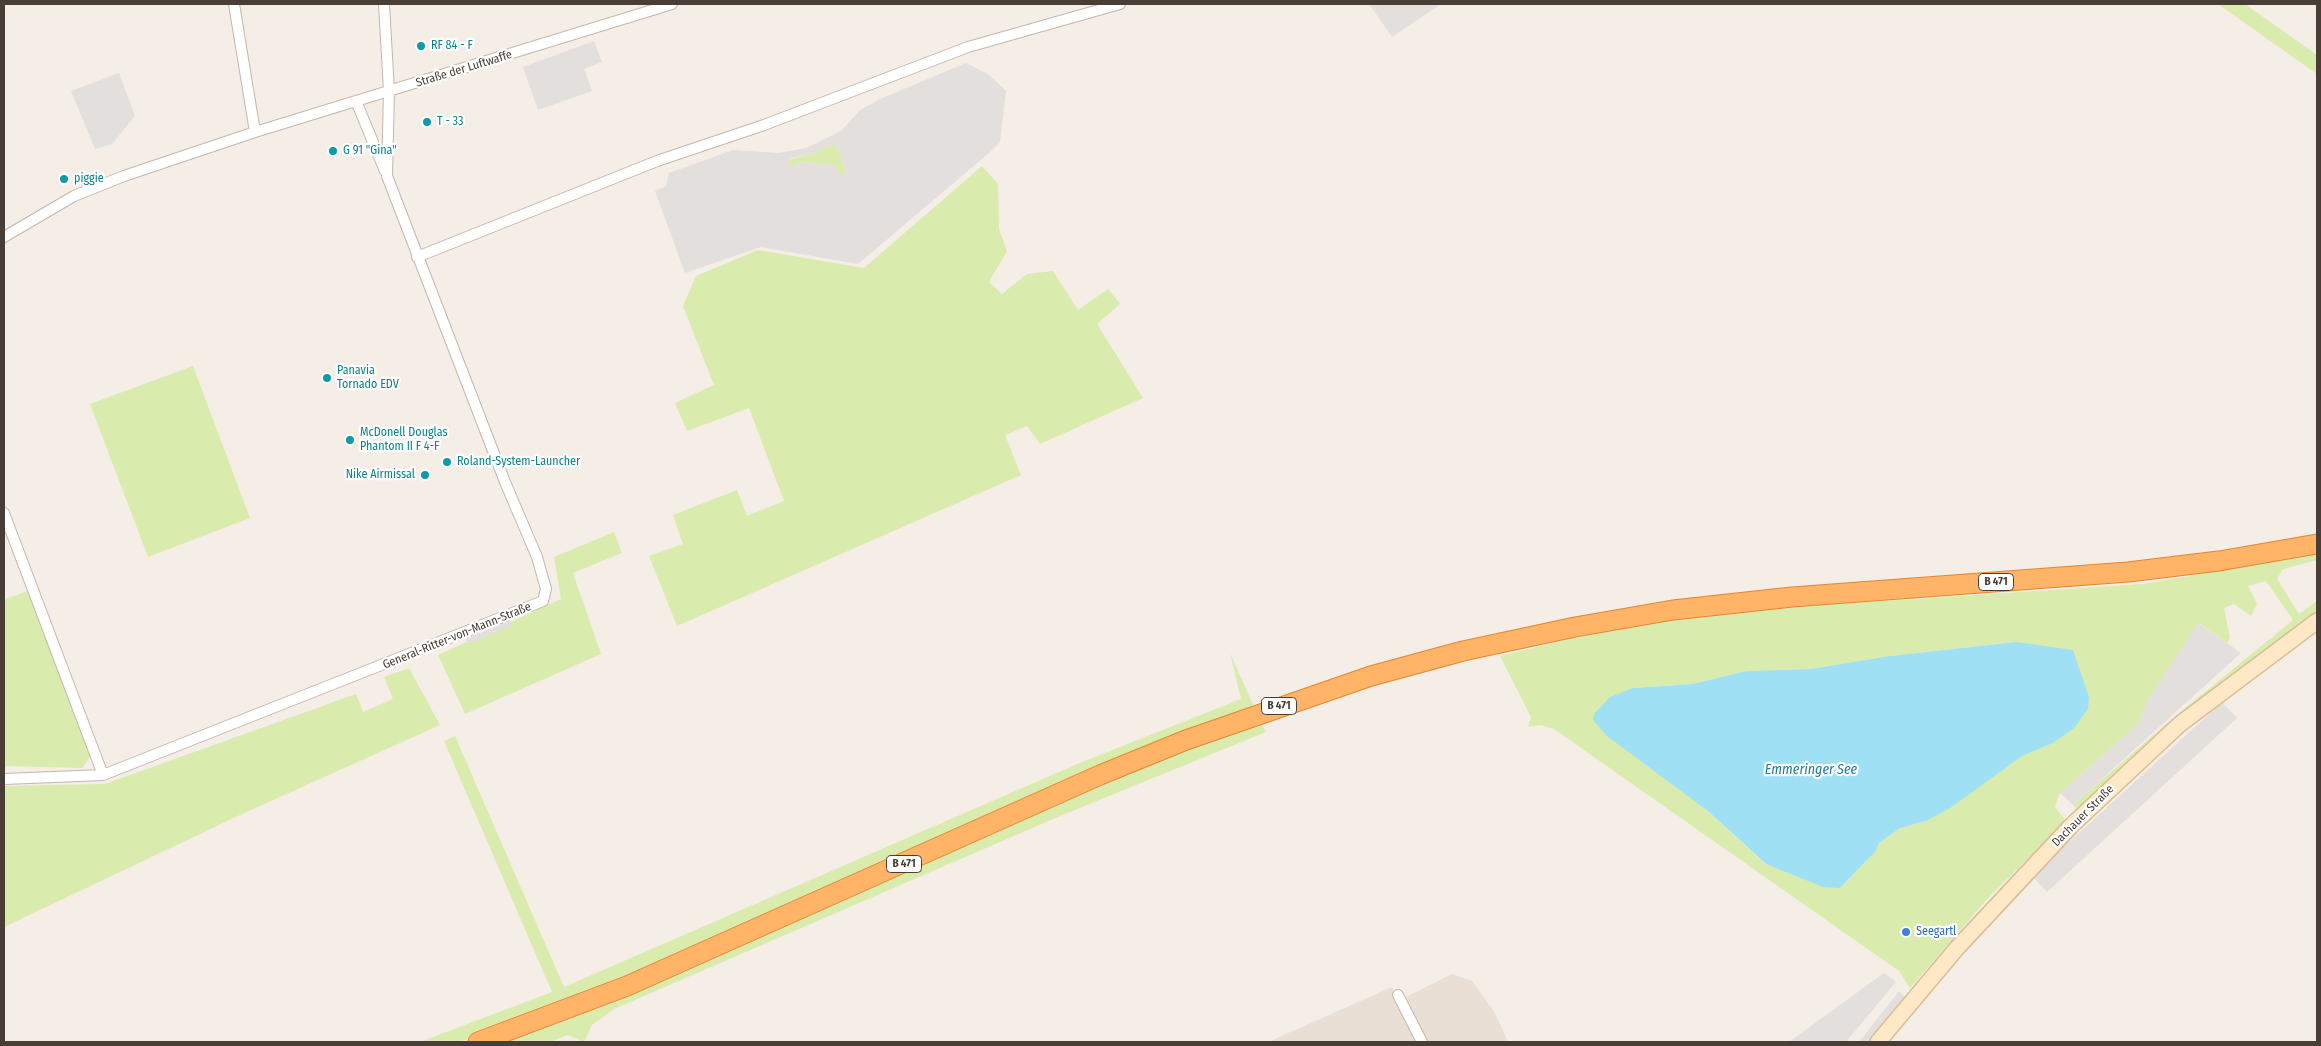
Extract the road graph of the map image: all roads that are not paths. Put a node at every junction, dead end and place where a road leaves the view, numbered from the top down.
1 (234, 4) edge
2 (384, 4) edge
3 (672, 4) edge
4 (1120, 4) edge
5 (389, 91) junction
6 (356, 101) junction
7 (255, 132) junction
8 (388, 176) junction
9 (4, 237) edge
10 (417, 257) junction
11 (4, 513) edge
12 (2317, 544) edge
13 (2317, 621) edge
14 (103, 775) junction
15 (4, 779) edge
16 (1398, 995) dead end
17 (478, 1042) edge
18 (1422, 1042) edge
19 (1878, 1042) edge

1 - 7 street
2 - 5 street, General-Ritter-von-Mann-Straße
3 - 5 street, Straße der Luftwaffe
4 - 10 street
5 - 6 street, Straße der Luftwaffe
5 - 8 street, General-Ritter-von-Mann-Straße
6 - 7 street, Straße der Luftwaffe
6 - 8 street
7 - 9 street, Straße der Luftwaffe
8 - 10 street, General-Ritter-von-Mann-Straße
10 - 14 street, General-Ritter-von-Mann-Straße
11 - 14 street
12 - 17 highway, B 471
13 - 19 street, Dachauer Straße
14 - 15 street, General-Ritter-von-Mann-Straße
16 - 18 street

